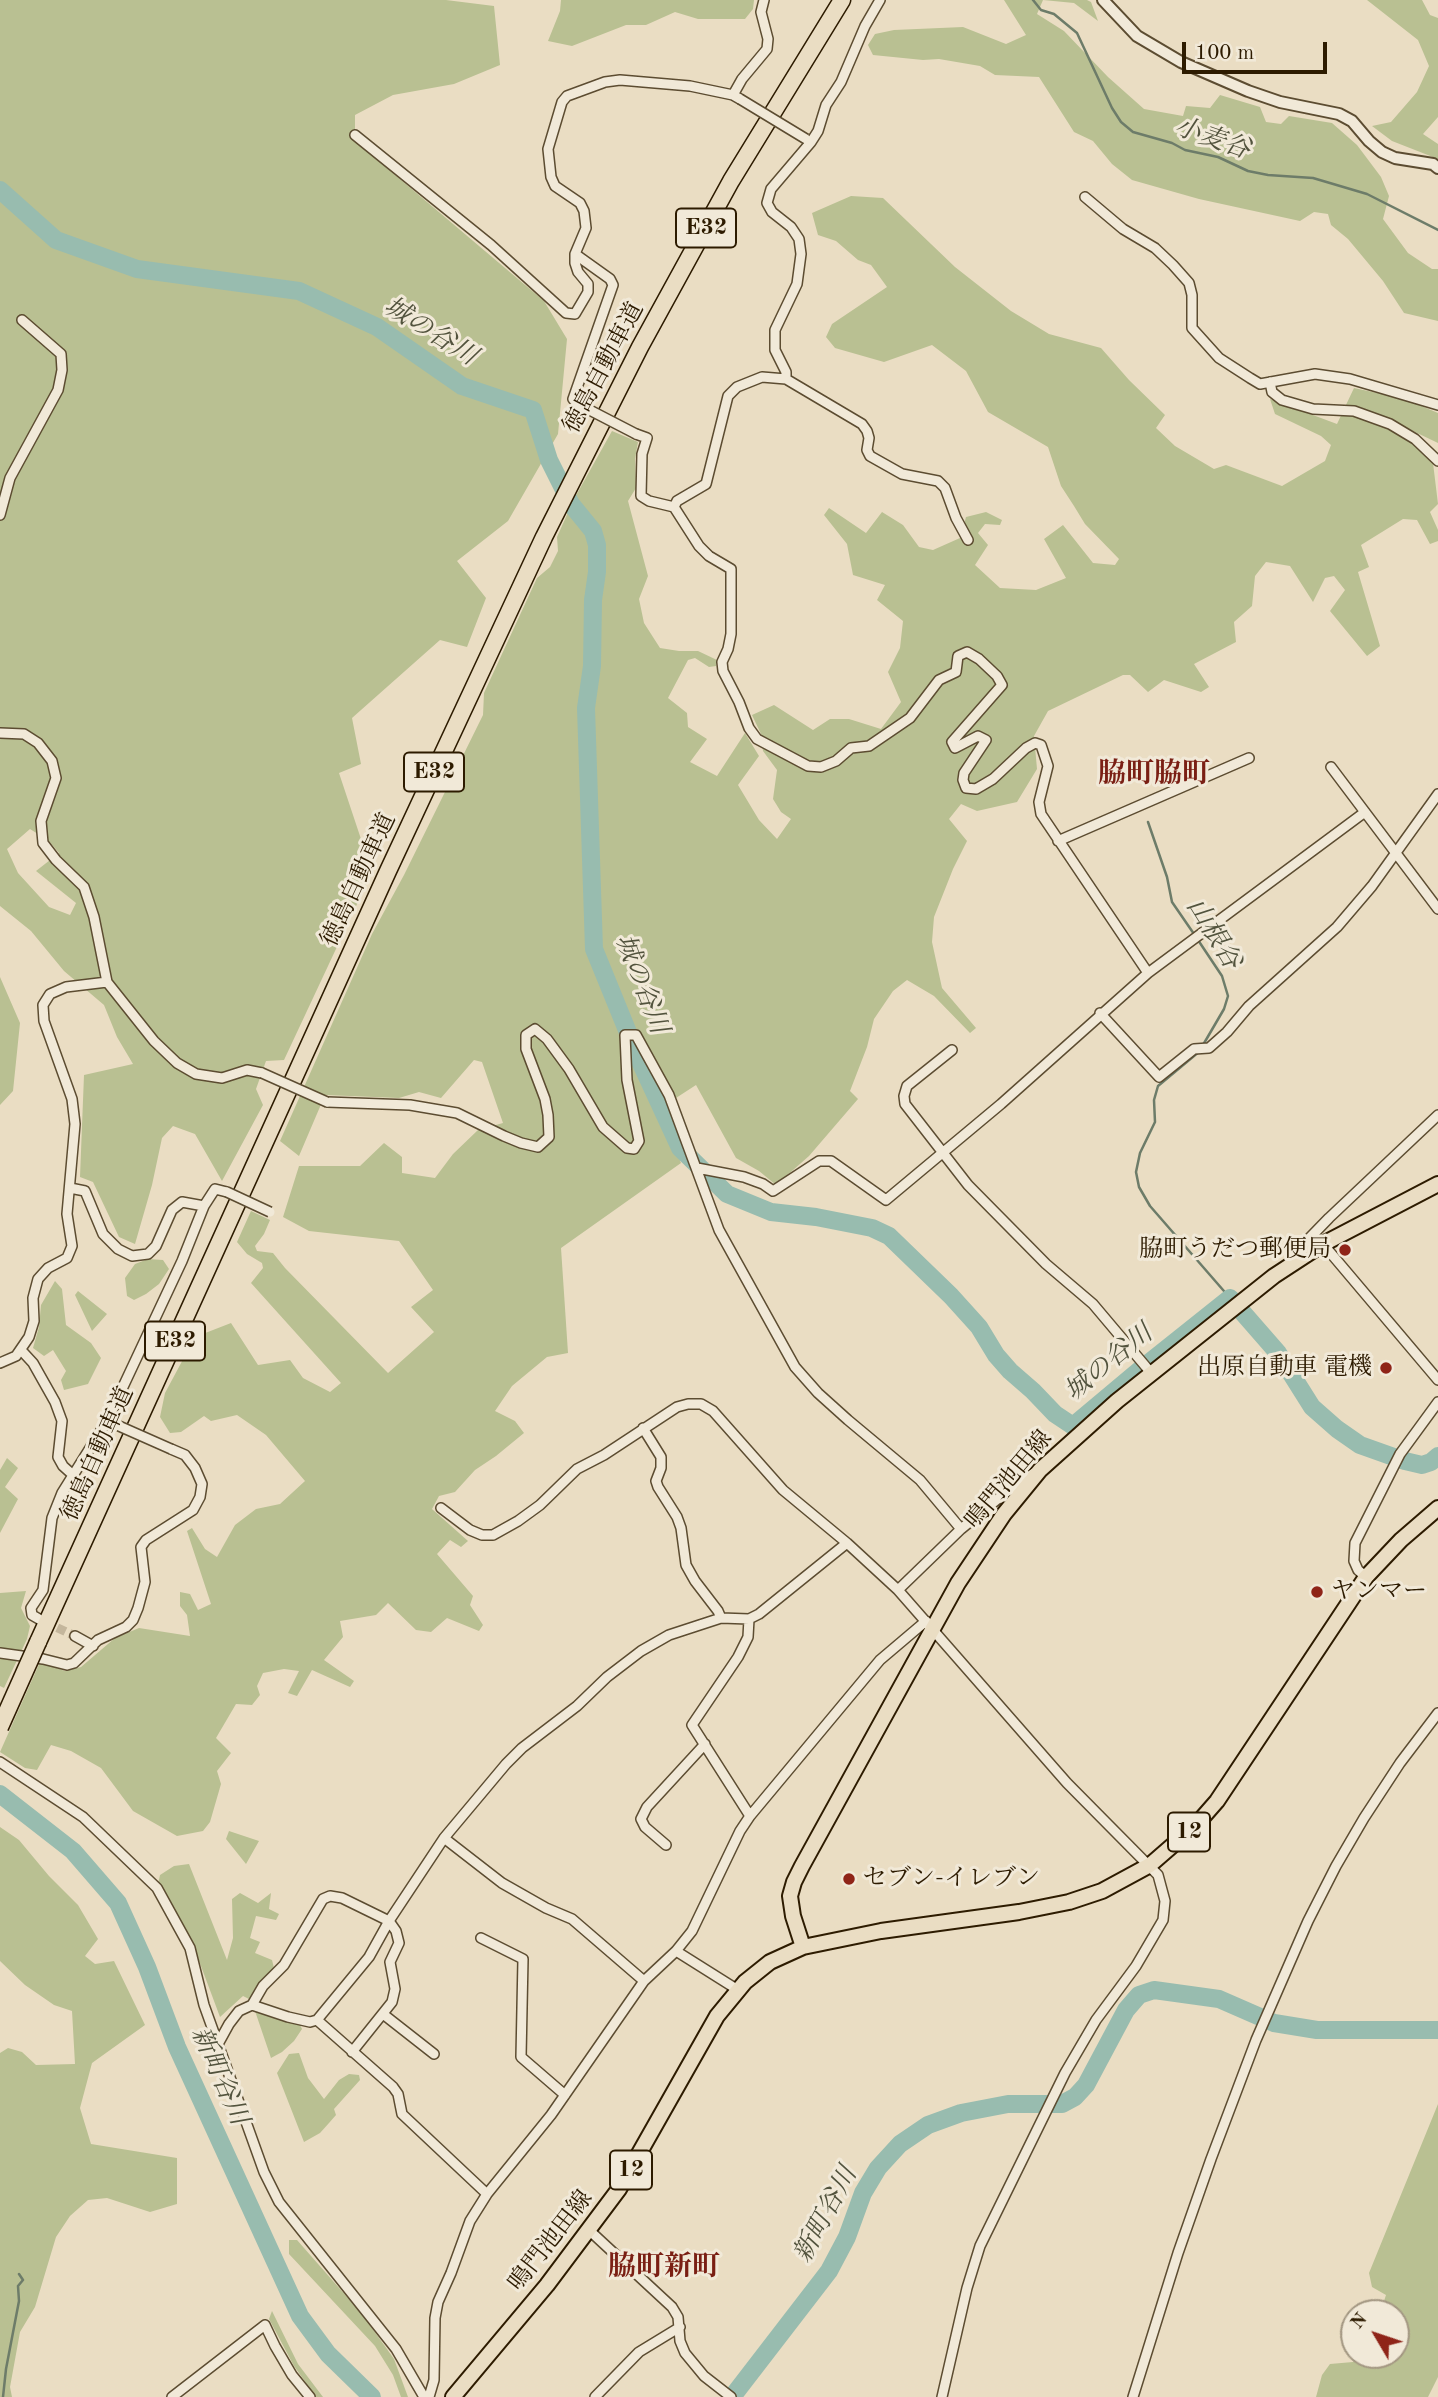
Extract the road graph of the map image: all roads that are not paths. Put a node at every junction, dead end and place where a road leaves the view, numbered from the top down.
1 (764, 0) edge
2 (842, 0) edge
3 (880, 0) edge
4 (1103, 0) edge
5 (737, 97) junction
6 (355, 135) dead end
7 (809, 141) junction
8 (1438, 168) edge
9 (1085, 197) dead end
10 (575, 254) junction
11 (22, 320) dead end
12 (786, 379) junction
13 (1270, 382) junction
14 (1438, 405) edge
15 (1438, 461) edge
16 (674, 507) junction
17 (0, 515) edge
18 (968, 540) dead end
19 (0, 733) edge
20 (1249, 758) dead end
21 (1331, 767) dead end
22 (1438, 794) edge
23 (1365, 812) junction
24 (1058, 841) junction
25 (1396, 853) junction
26 (1438, 909) edge
27 (1148, 973) junction
28 (107, 982) junction
29 (1100, 1013) junction
30 (952, 1050) dead end
31 (1438, 1115) edge
32 (943, 1153) junction
33 (697, 1168) junction
34 (1438, 1184) edge
35 (70, 1188) junction
36 (204, 1206) junction
37 (270, 1212) dead end
38 (1323, 1244) junction
39 (1301, 1258) junction
40 (21, 1350) junction
41 (0, 1363) edge
42 (1152, 1374) junction
43 (1438, 1380) edge
44 (1438, 1402) edge
45 (107, 1421) junction
46 (643, 1428) junction
47 (1040, 1470) junction
48 (73, 1475) junction
49 (441, 1508) dead end
50 (1438, 1508) edge
51 (961, 1530) junction
52 (847, 1543) junction
53 (1366, 1577) junction
54 (898, 1590) junction
55 (720, 1618) junction
56 (39, 1619) dead end
57 (749, 1619) junction
58 (930, 1625) junction
59 (75, 1636) tunnel mouth
60 (93, 1646) junction
61 (0, 1653) edge
62 (1438, 1713) edge
63 (0, 1727) edge
64 (705, 1744) junction
65 (0, 1762) edge
66 (750, 1816) junction
67 (444, 1838) junction
68 (666, 1845) dead end
69 (1150, 1865) junction
70 (389, 1921) junction
71 (481, 1938) dead end
72 (803, 1947) junction
73 (676, 1951) junction
74 (645, 1980) junction
75 (738, 1990) junction
76 (252, 2006) junction
77 (383, 2014) junction
78 (317, 2020) junction
79 (218, 2044) junction
80 (352, 2052) junction
81 (434, 2054) dead end
82 (565, 2095) junction
83 (487, 2194) junction
84 (590, 2231) junction
85 (680, 2326) junction
86 (727, 2394) edge
87 (172, 2397) edge
88 (310, 2397) edge
89 (427, 2397) edge
90 (453, 2397) edge
91 (595, 2397) edge
92 (942, 2397) edge
93 (1133, 2397) edge

1 - 5 street
2 - 63 highway, 徳島自動車道 / E32, bridge
3 - 7 street
4 - 8 street
5 - 7 street, bridge
5 - 10 street
6 - 10 street
7 - 12 street
9 - 13 street
10 - 16 street, bridge
11 - 17 street
12 - 16 street
12 - 18 street
13 - 14 street
13 - 15 street
16 - 24 street
19 - 28 street
20 - 24 street
21 - 23 street
22 - 25 street
23 - 25 street
23 - 27 street
24 - 27 street
25 - 26 street
25 - 29 street
27 - 29 street
28 - 33 street, bridge
28 - 35 street
29 - 32 street
30 - 32 street
31 - 39 street
32 - 33 street
32 - 42 street
33 - 51 street
34 - 38 main road, 鳴門池田線
35 - 36 street
35 - 40 street
36 - 37 street, bridge
36 - 45 street
38 - 39 main road, 鳴門池田線
38 - 43 street
39 - 42 main road, 鳴門池田線
40 - 41 street
40 - 48 street
42 - 47 main road, 鳴門池田線
44 - 53 street
45 - 48 street
45 - 60 street, bridge
46 - 49 street
46 - 52 street
46 - 55 street
47 - 51 street
47 - 58 main road, 鳴門池田線
48 - 56 street
50 - 53 main road, 鳴門池田線 / 12
51 - 54 street
52 - 54 street
52 - 57 street
53 - 69 main road, 鳴門池田線 / 12
54 - 58 street
55 - 57 street
55 - 67 street
57 - 64 street
58 - 66 street
58 - 69 street
58 - 72 main road, 鳴門池田線
59 - 60 street
60 - 61 street
62 - 93 street
64 - 66 street
64 - 68 street
65 - 79 street
66 - 73 street
67 - 70 street
67 - 74 street
69 - 72 main road, 鳴門池田線 / 12
69 - 92 street
70 - 76 street
70 - 77 street
70 - 78 street
71 - 82 street
72 - 75 main road, 鳴門池田線 / 12
73 - 74 street
73 - 75 street
74 - 82 street
75 - 84 main road, 鳴門池田線 / 12
76 - 78 street
76 - 79 street
77 - 80 street
77 - 81 street
78 - 80 street
79 - 89 street
80 - 83 street
82 - 83 street
83 - 89 street
84 - 85 street
84 - 90 main road, 鳴門池田線 / 12
85 - 86 street
85 - 91 street
87 - 88 street

